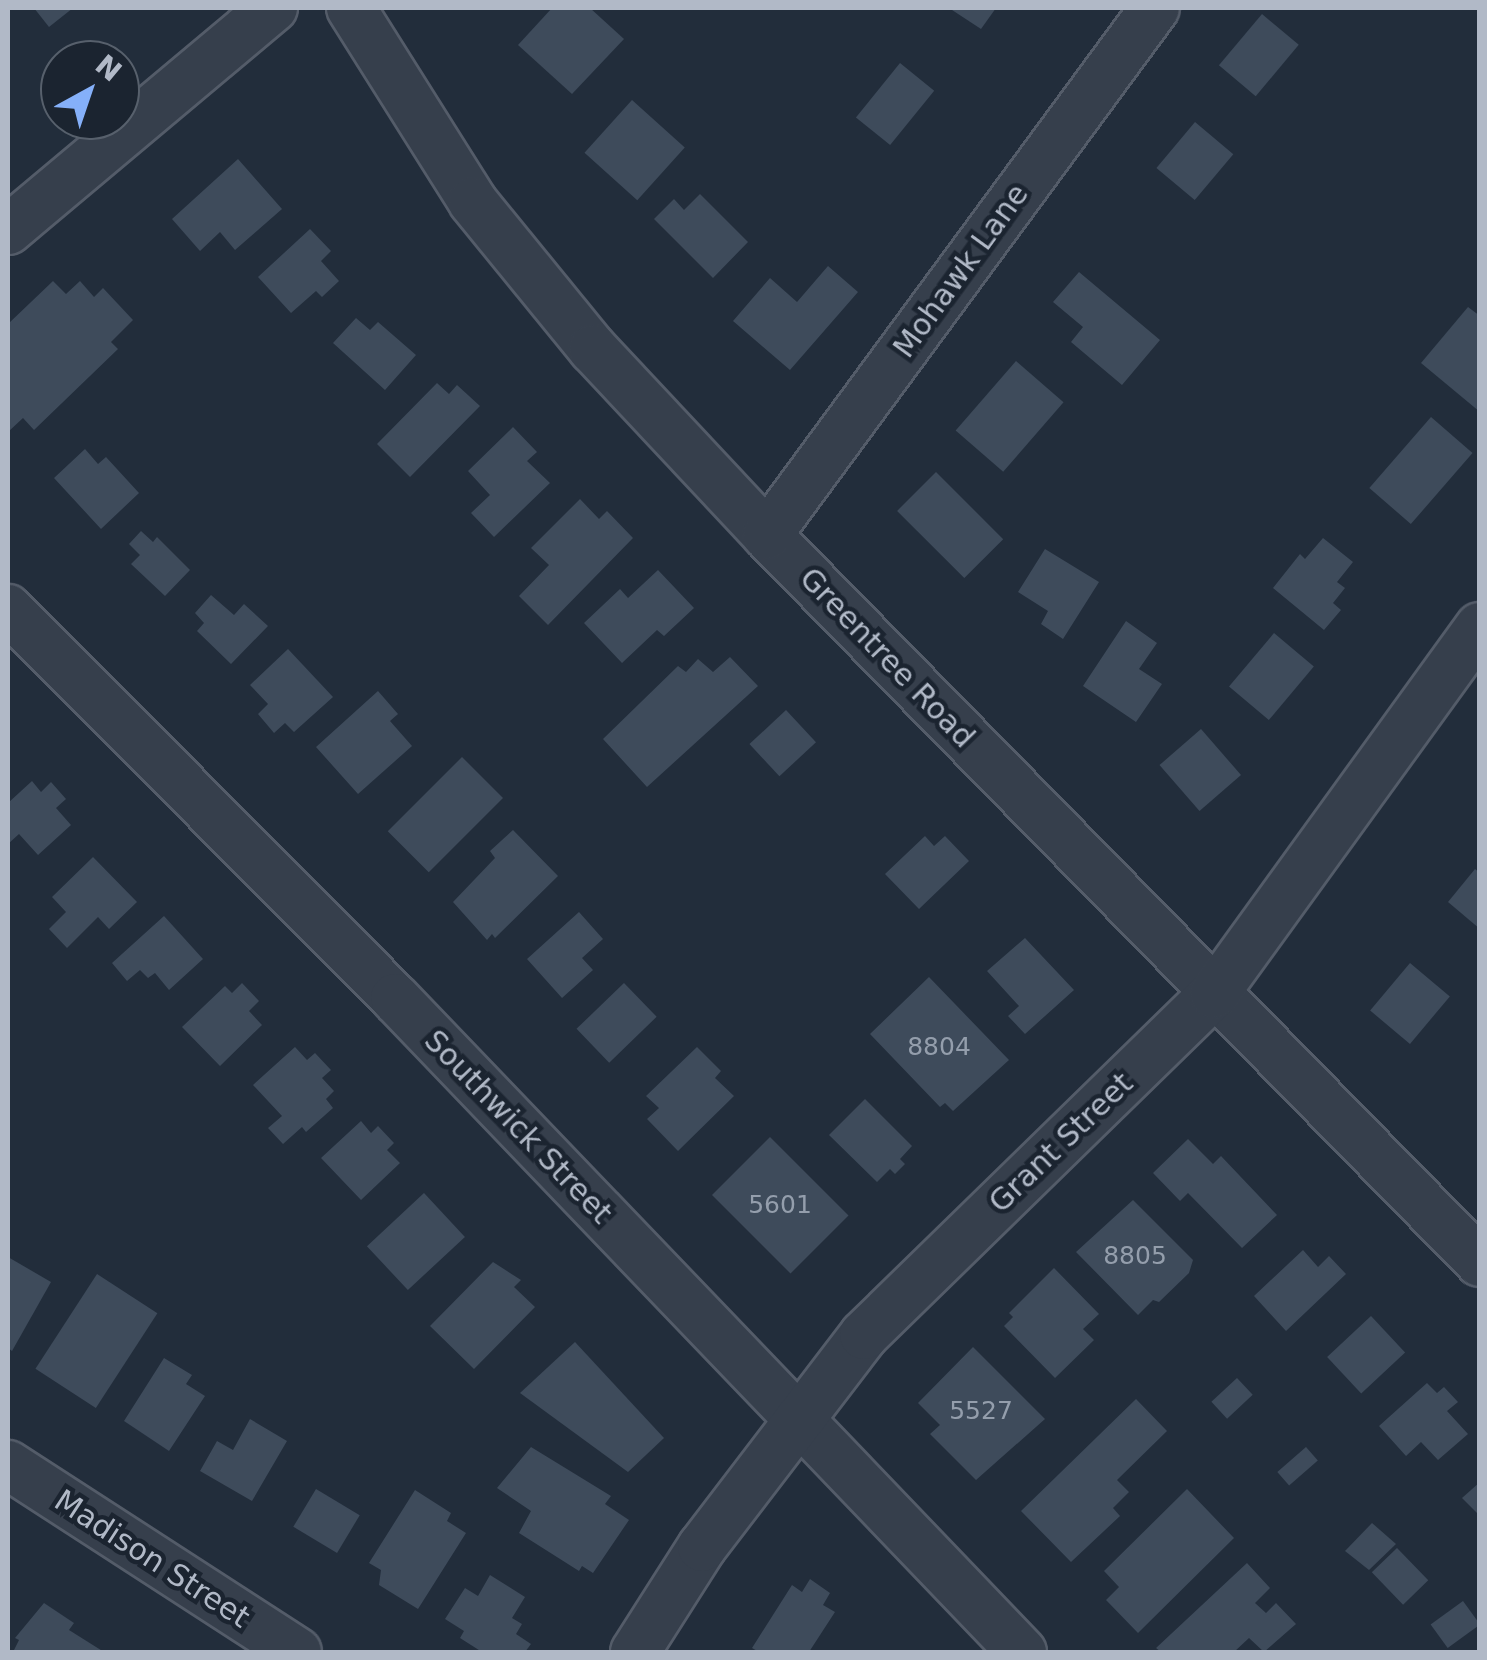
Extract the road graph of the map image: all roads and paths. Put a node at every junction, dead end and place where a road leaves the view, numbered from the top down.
1 (273, 8) edge
2 (351, 8) edge
3 (1155, 8) edge
4 (8, 230) edge
5 (767, 536) junction
6 (8, 609) edge
7 (1480, 627) edge
8 (1214, 994) junction
9 (1480, 1262) edge
10 (797, 1421) junction
11 (8, 1466) edge
12 (297, 1652) edge
13 (635, 1652) edge
14 (1022, 1652) edge

1 - 4 street
2 - 5 street, Greentree Road
3 - 5 street, Mohawk Lane
5 - 8 street, Greentree Road
6 - 10 street, Southwick Street
7 - 8 street, Grant Street
8 - 9 street, Greentree Road
8 - 10 street, Grant Street
10 - 13 street, Grant Street
10 - 14 street, Southwick Street
11 - 12 street, Madison Street

